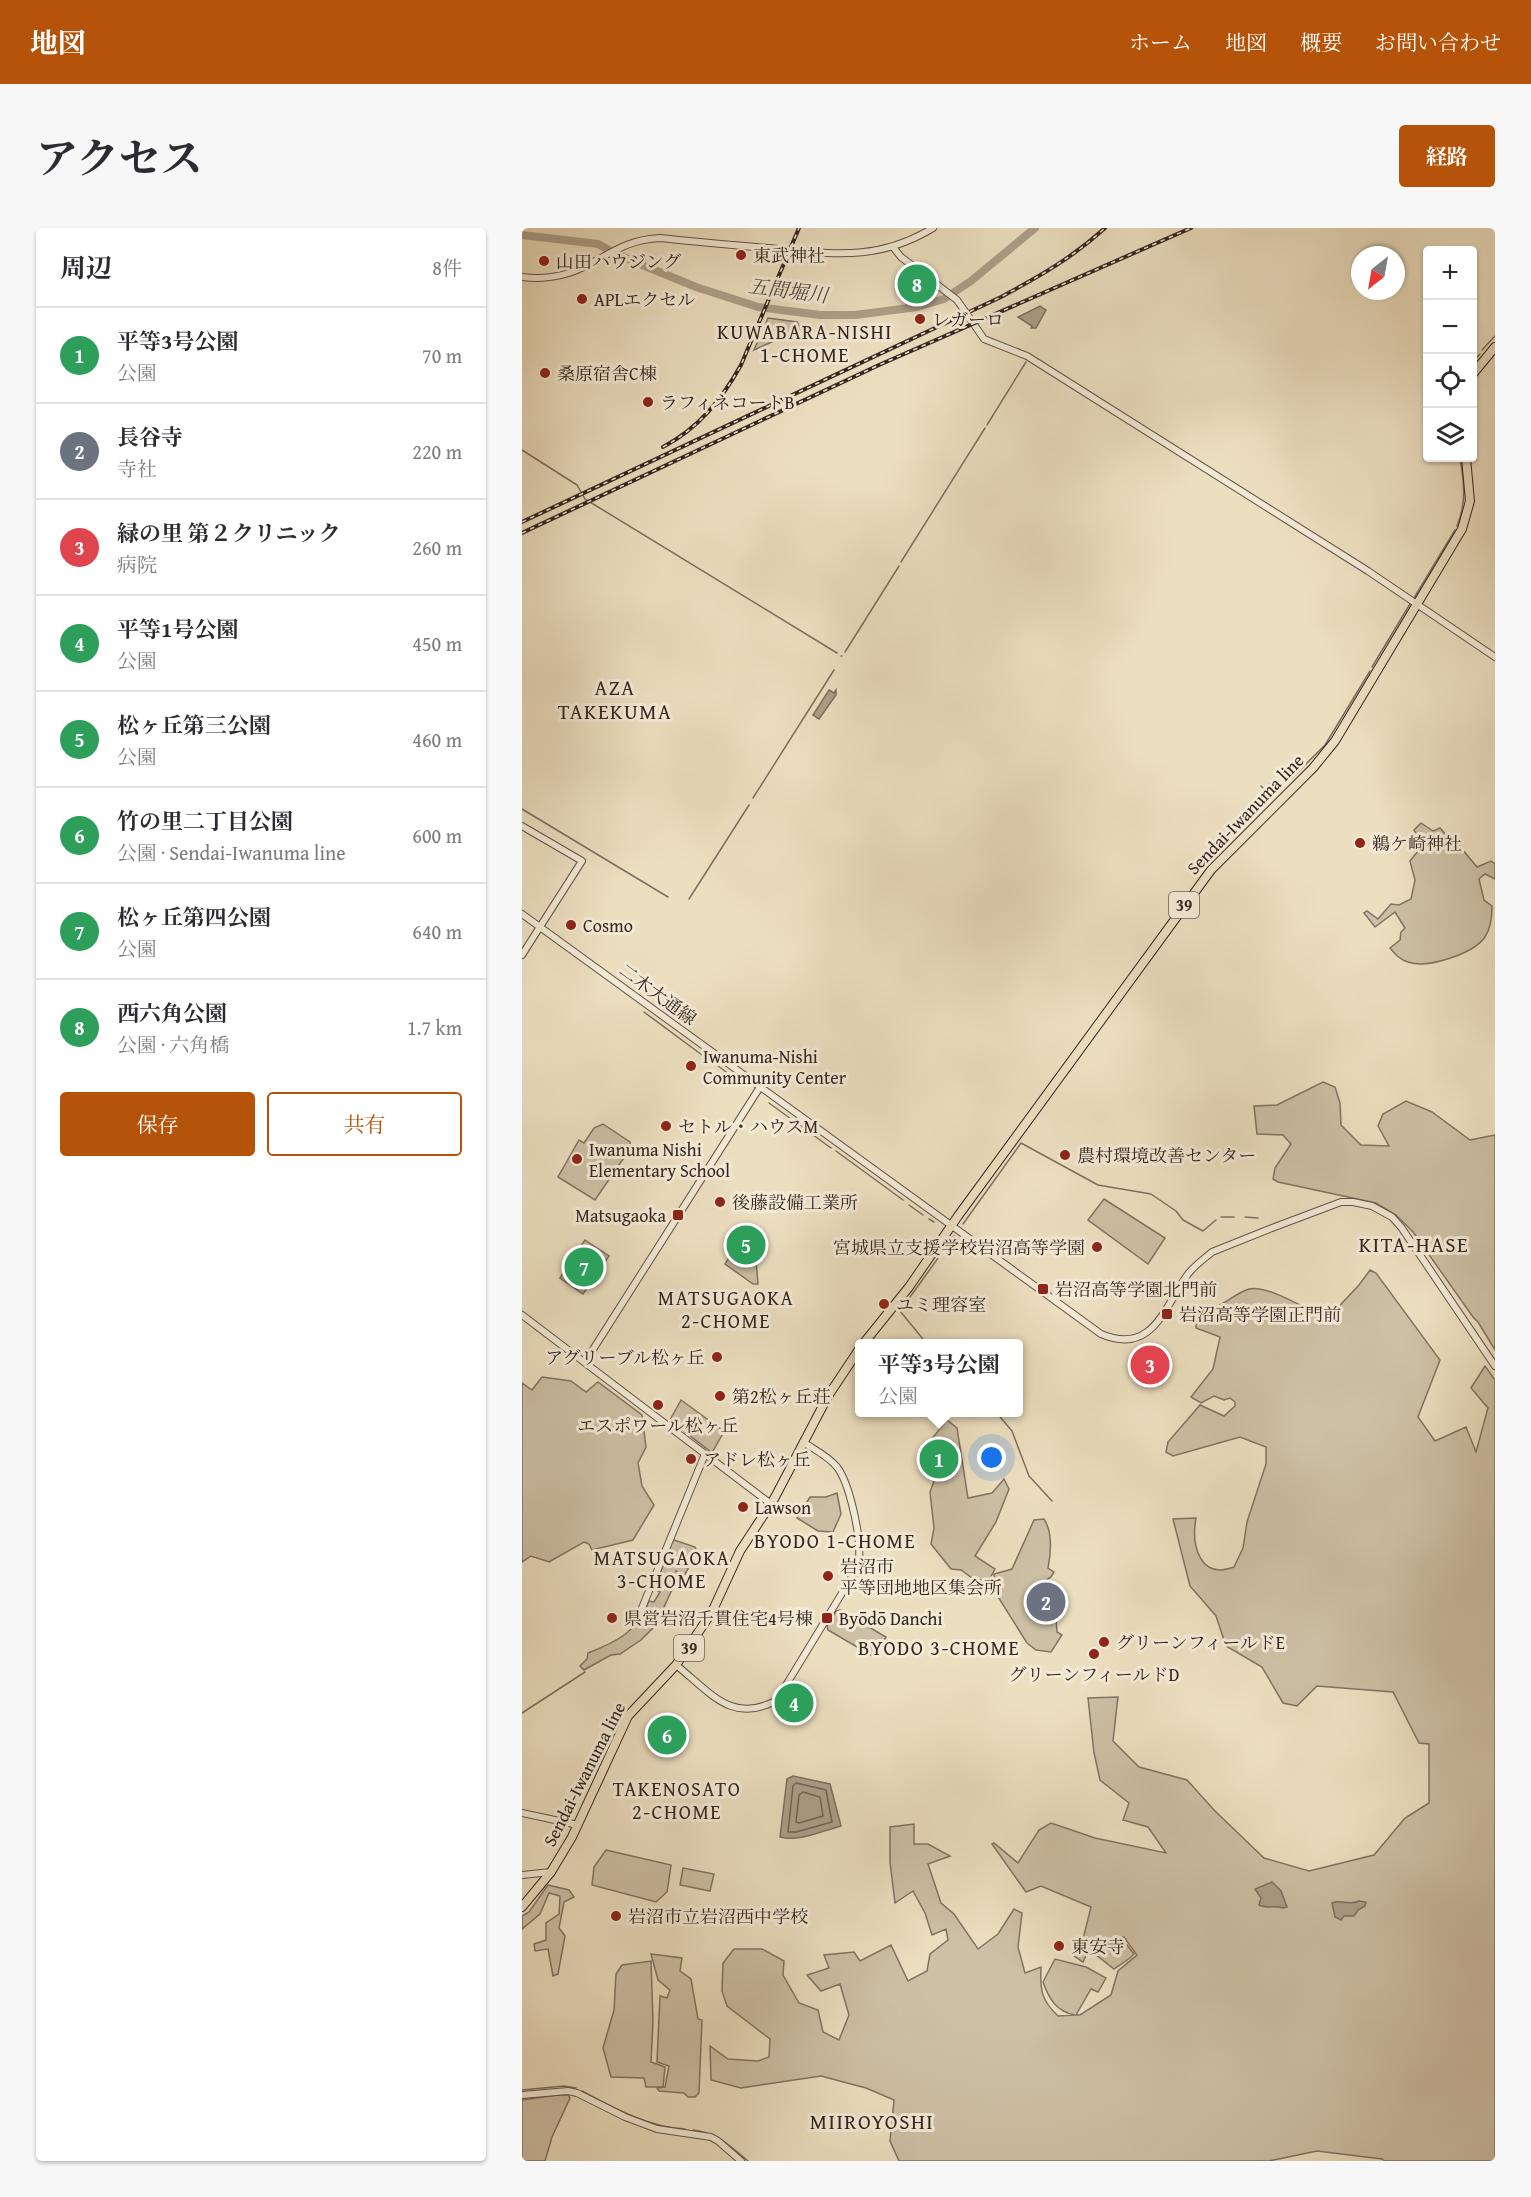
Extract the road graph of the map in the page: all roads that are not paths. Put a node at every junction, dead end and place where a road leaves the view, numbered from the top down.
1 (933, 228) edge
2 (893, 247) junction
3 (522, 278) edge
4 (1495, 347) edge
5 (1477, 370) edge
6 (1466, 462) edge
7 (1418, 605) junction
8 (1495, 657) edge
9 (522, 826) edge
10 (522, 914) edge
11 (540, 927) junction
12 (522, 955) edge
13 (760, 1087) junction
14 (951, 1226) junction
15 (522, 1315) edge
16 (867, 1339) edge
17 (855, 1355) edge
18 (585, 1362) junction
19 (1495, 1366) edge
20 (803, 1442) junction
21 (705, 1454) junction
22 (771, 1504) junction
23 (642, 1608) dead end
24 (676, 1665) junction
25 (522, 1813) edge
26 (578, 1825) junction
27 (551, 1872) junction
28 (522, 1875) edge
29 (522, 1907) edge
30 (522, 2095) edge
31 (741, 2161) edge

1 - 2 street
2 - 3 street
2 - 7 street
4 - 5 main road
6 - 7 main road, Sendai-Iwanuma line / 39
7 - 8 street
7 - 14 main road, Sendai-Iwanuma line / 39
9 - 11 street
10 - 11 street, 二木大通線
11 - 12 street
11 - 13 street, 二木大通線
13 - 14 street, 二木大通線
13 - 18 street
14 - 16 main road, Sendai-Iwanuma line / 39
14 - 19 street, 二木大通線
15 - 18 street
17 - 20 main road, Sendai-Iwanuma line / 39
18 - 21 street
20 - 22 main road, Sendai-Iwanuma line / 39
20 - 24 street
21 - 22 street
21 - 23 street
22 - 24 main road, Sendai-Iwanuma line / 39
24 - 26 main road, Sendai-Iwanuma line / 39
25 - 26 street
26 - 27 main road, Sendai-Iwanuma line / 39
27 - 28 street
27 - 29 main road, Sendai-Iwanuma line / 39
30 - 31 street

